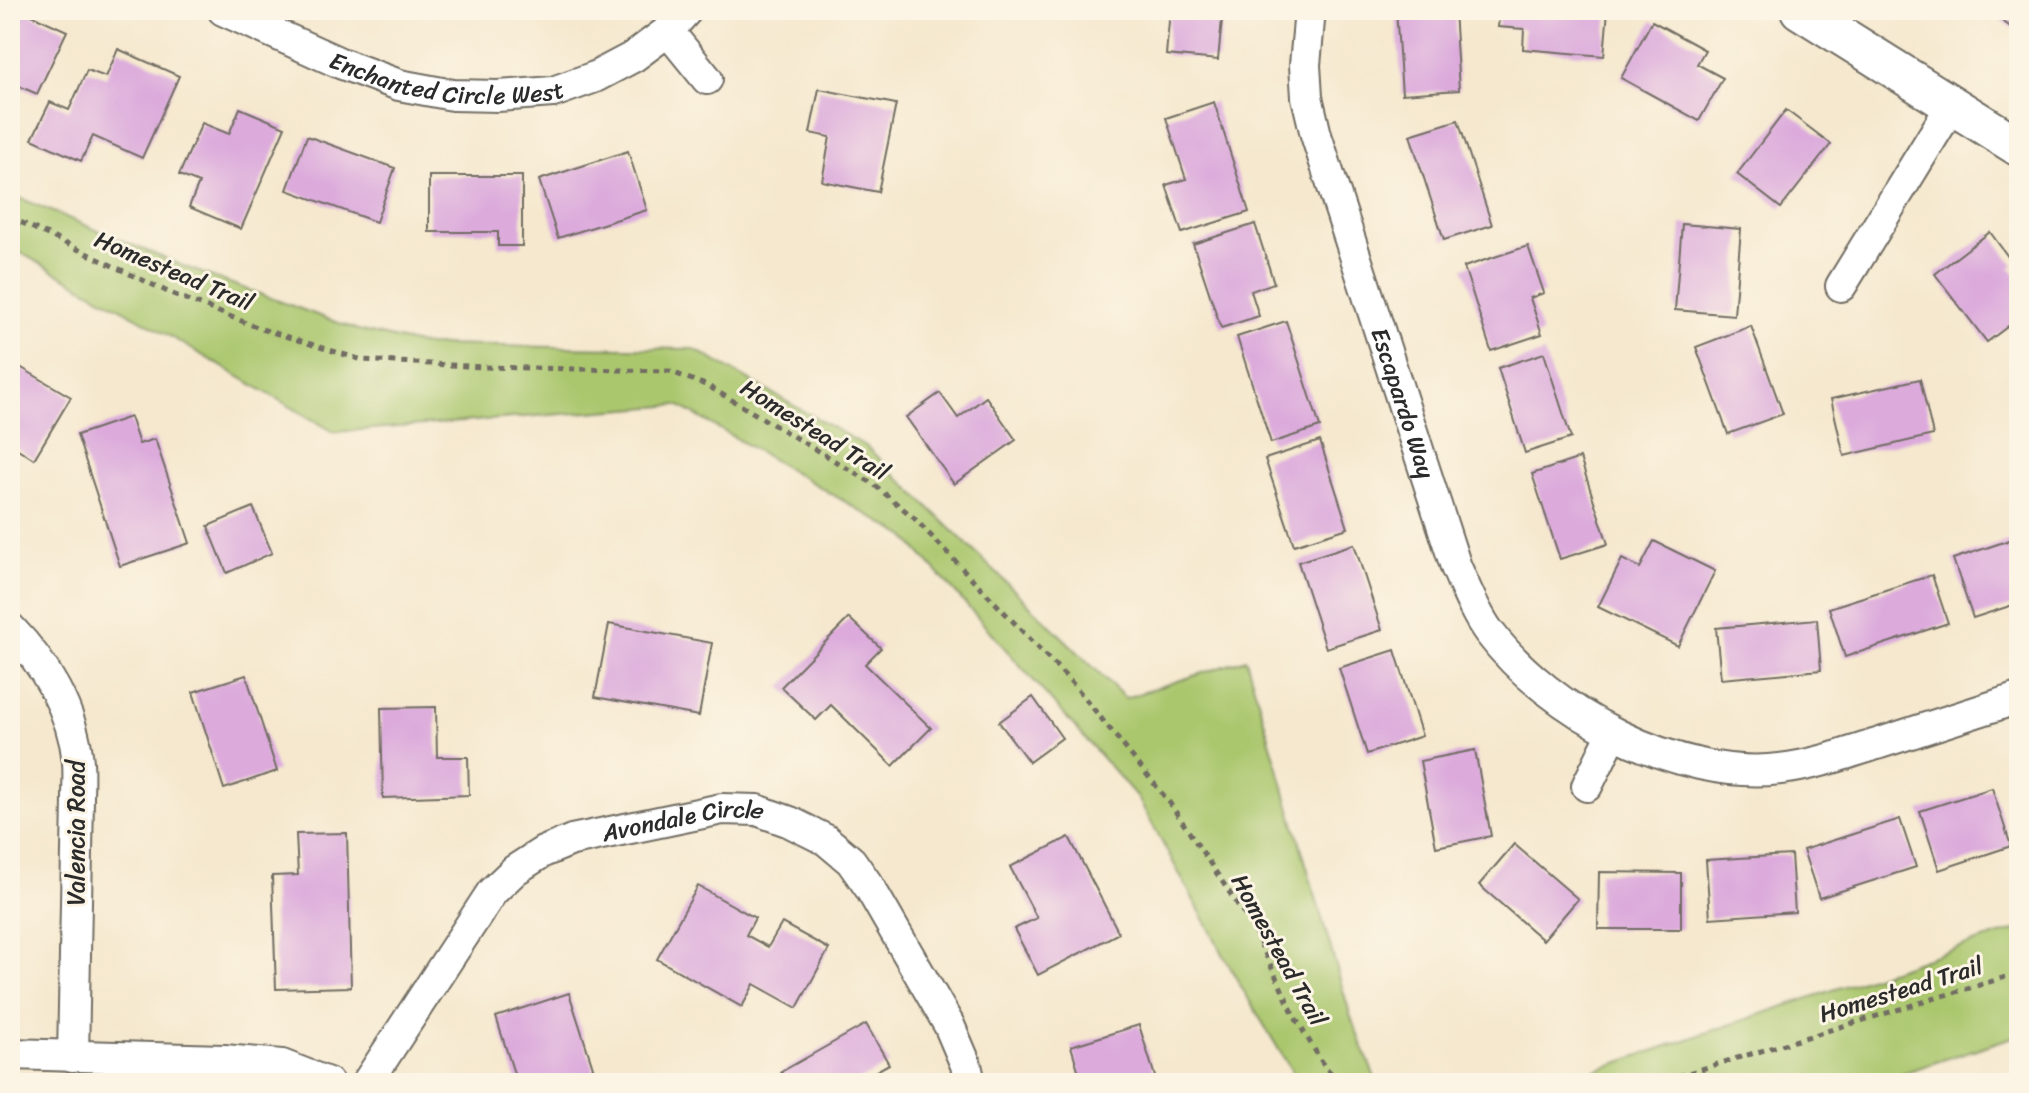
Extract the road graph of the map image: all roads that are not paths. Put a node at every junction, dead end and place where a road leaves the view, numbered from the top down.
1 (223, 10) edge
2 (1310, 10) edge
3 (1800, 10) edge
4 (677, 21) edge
5 (707, 79) dead end
6 (1952, 105) junction
7 (2019, 147) edge
8 (1841, 286) dead end
9 (10, 628) edge
10 (2019, 698) edge
11 (1613, 733) junction
12 (1587, 786) dead end
13 (10, 1054) edge
14 (73, 1057) junction
15 (328, 1083) edge
16 (367, 1083) edge
17 (970, 1083) edge

1 - 4 street, Enchanted Circle West
2 - 11 street, Escapardo Way
3 - 6 street
4 - 5 street, Enchanted Circle West
6 - 7 street
6 - 8 street
9 - 14 street, Valencia Road
10 - 11 street, Escapardo Way
11 - 12 street
13 - 14 street
14 - 15 street
16 - 17 street, Avondale Circle

